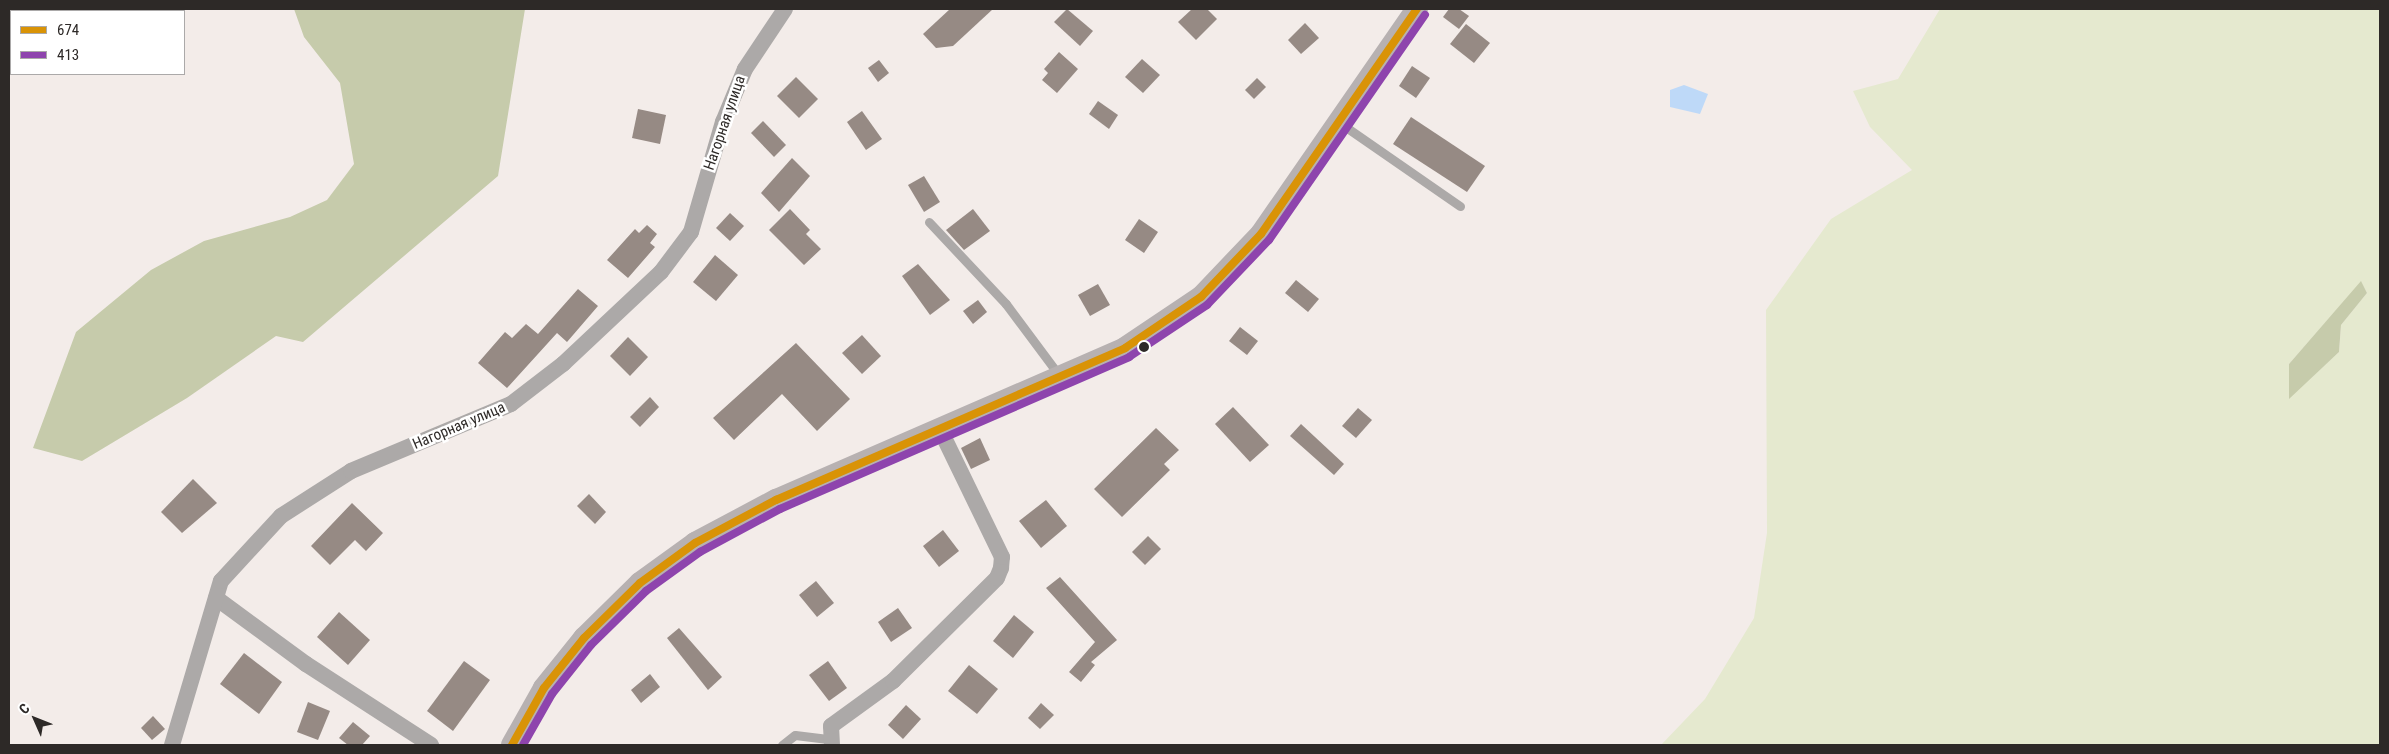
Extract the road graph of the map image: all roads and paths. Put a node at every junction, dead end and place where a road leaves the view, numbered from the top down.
1 (785, 9) edge
2 (1417, 9) edge
3 (1340, 123) junction
4 (1460, 206) dead end
5 (929, 222) dead end
6 (1059, 375) junction
7 (939, 426) junction
8 (216, 598) junction
9 (830, 742) edge
10 (172, 745) edge
11 (431, 745) edge
12 (512, 745) edge
13 (782, 745) edge

1 - 8 street, Нагорная улица
2 - 3 main road
3 - 4 lane
3 - 6 main road
5 - 6 lane
6 - 7 main road
7 - 9 street
7 - 12 main road
8 - 10 street, Нагорная улица
8 - 11 street
9 - 13 lane

